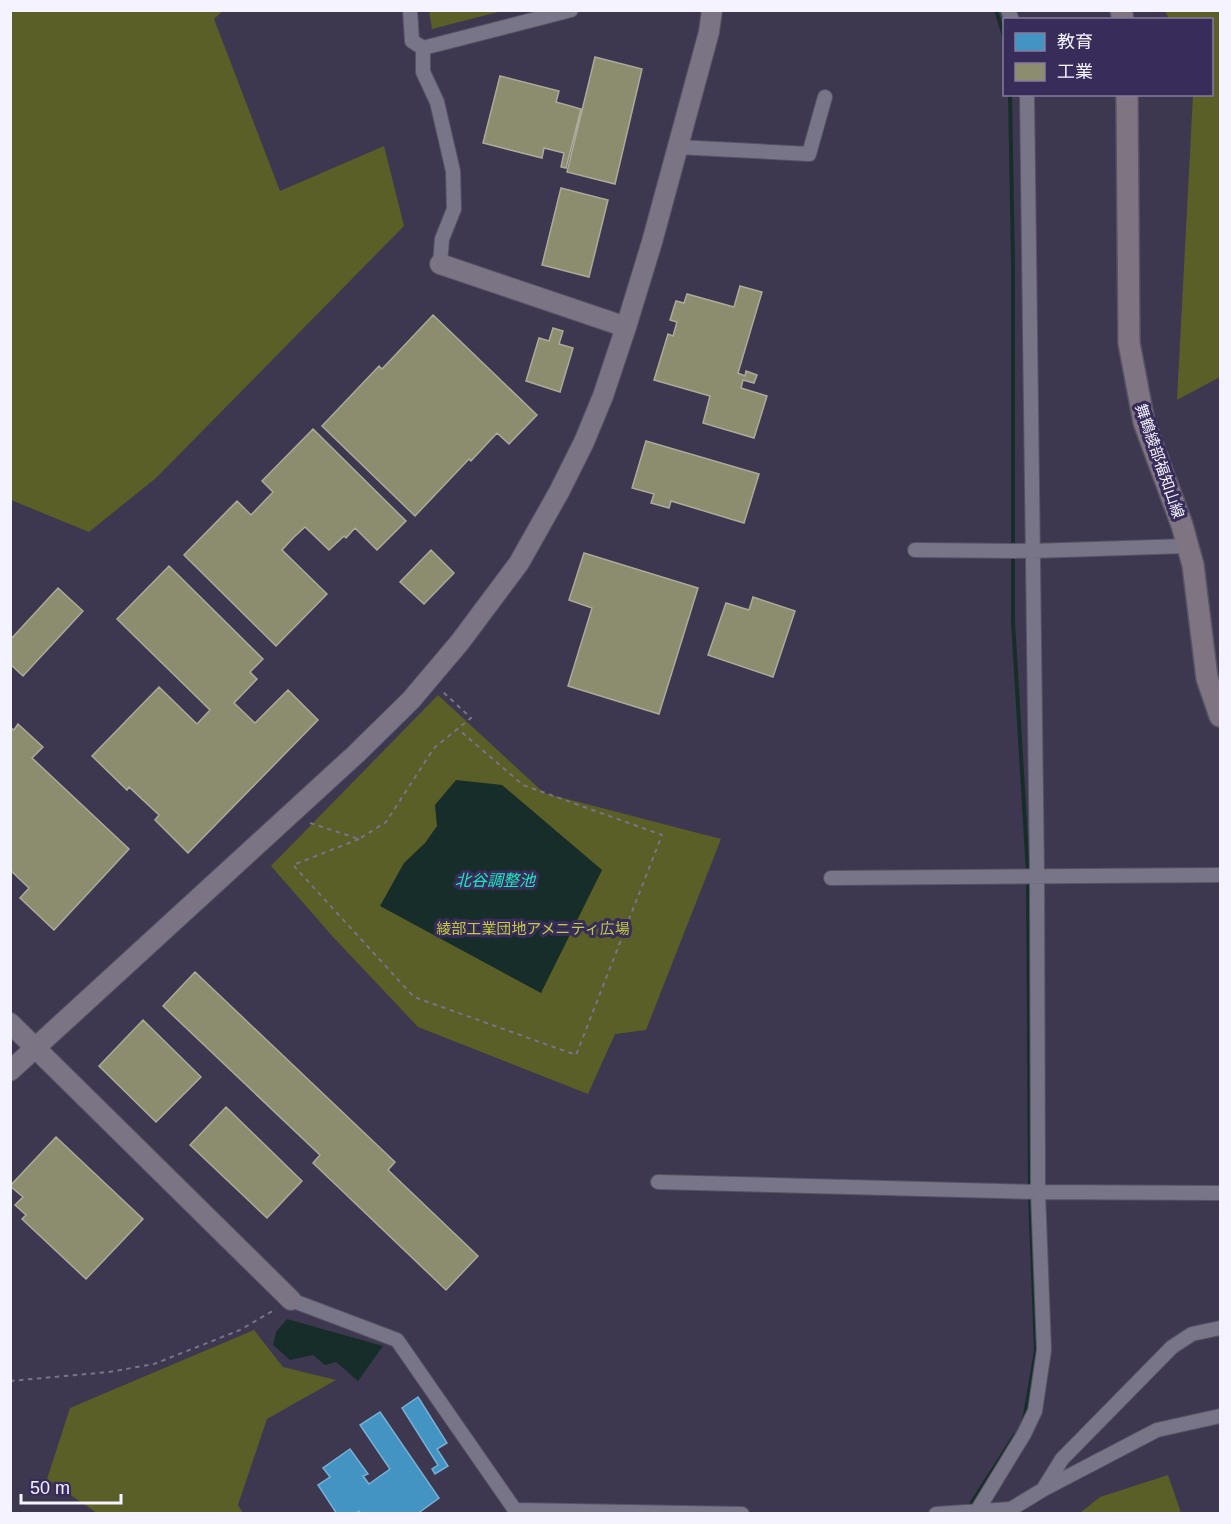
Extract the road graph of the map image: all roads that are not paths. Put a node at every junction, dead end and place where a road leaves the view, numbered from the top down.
1 (410, 10) edge
2 (571, 10) edge
3 (712, 10) edge
4 (423, 48) junction
5 (1027, 96) edge
6 (1127, 96) edge
7 (825, 97) dead end
8 (677, 147) junction
9 (440, 264) joint
10 (626, 327) junction
11 (1187, 546) junction
12 (915, 550) dead end
13 (1032, 551) junction
14 (1221, 716) edge
15 (1221, 874) edge
16 (1037, 876) junction
17 (831, 878) dead end
18 (10, 1023) edge
19 (35, 1047) junction
20 (10, 1071) edge
21 (658, 1182) dead end
22 (1038, 1192) junction
23 (1221, 1193) edge
24 (291, 1300) joint
25 (1221, 1328) edge
26 (1221, 1416) edge
27 (1044, 1489) junction
28 (976, 1511) junction
29 (515, 1512) edge
30 (742, 1514) edge
31 (936, 1514) edge

1 - 4 street
2 - 4 street
3 - 8 street
4 - 9 street
5 - 13 street
6 - 11 main road, 舞鶴綾部福知山線
7 - 8 street
8 - 10 street
9 - 10 street
10 - 19 street
11 - 13 street
11 - 14 main road, 舞鶴綾部福知山線
12 - 13 street
13 - 16 street
15 - 16 street
16 - 17 street
16 - 22 street
18 - 19 street
19 - 20 street
19 - 24 street
21 - 22 street
22 - 23 street
22 - 28 street
24 - 29 street
25 - 27 street
26 - 27 street
27 - 28 street
28 - 31 street
29 - 30 street

